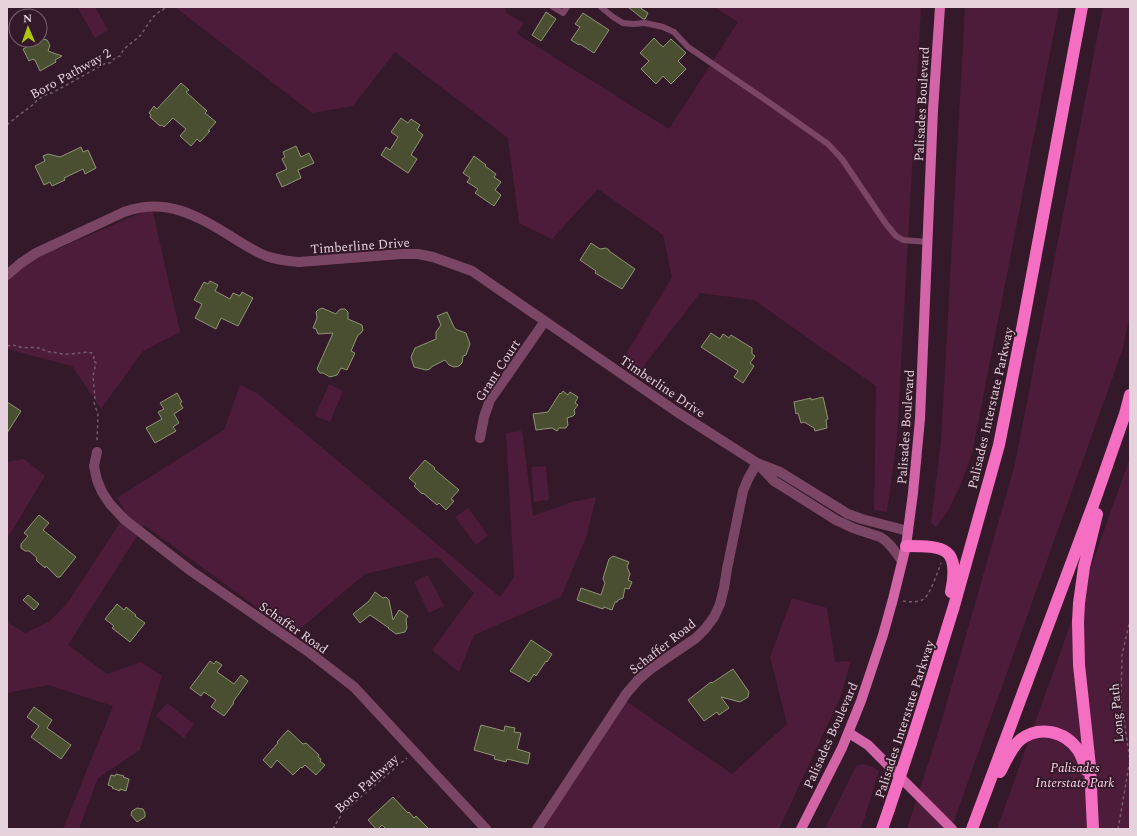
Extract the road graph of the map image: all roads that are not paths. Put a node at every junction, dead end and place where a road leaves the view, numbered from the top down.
1 (553, 7) edge
2 (566, 7) edge
3 (601, 7) edge
4 (940, 7) edge
5 (1082, 7) edge
6 (928, 242) junction
7 (7, 275) edge
8 (545, 321) junction
9 (1130, 395) edge
10 (1125, 414) junction
11 (480, 438) dead end
12 (97, 452) road end
13 (757, 463) junction
14 (791, 478) junction
15 (785, 488) junction
16 (908, 531) junction
17 (906, 546) junction
18 (902, 561) junction
19 (934, 674) junction
20 (849, 732) junction
21 (1090, 787) junction
22 (978, 811) junction
23 (486, 829) edge
24 (538, 829) edge
25 (800, 829) edge
26 (882, 829) edge
27 (952, 829) edge
28 (972, 829) edge
29 (1093, 829) edge

1 - 2 lane
3 - 6 lane
4 - 6 main road, Palisades Boulevard
5 - 19 highway, Palisades Interstate Parkway
6 - 16 main road, Palisades Boulevard
7 - 8 street, Timberline Drive
8 - 11 street, Grant Court
8 - 13 street, Timberline Drive
9 - 10 highway
10 - 21 highway
10 - 22 highway
12 - 23 street, Schaffer Road
13 - 14 street, Timberline Drive
13 - 15 street, Timberline Drive
13 - 24 street, Schaffer Road
14 - 15 street
14 - 16 street, Timberline Drive
15 - 18 street, Timberline Drive
16 - 17 main road, Palisades Boulevard
17 - 18 main road, Palisades Boulevard
17 - 19 highway
18 - 20 main road, Palisades Boulevard
19 - 26 highway, Palisades Interstate Parkway, bridge
20 - 25 main road, Palisades Boulevard
20 - 27 main road
21 - 22 highway
21 - 29 highway
22 - 28 highway

